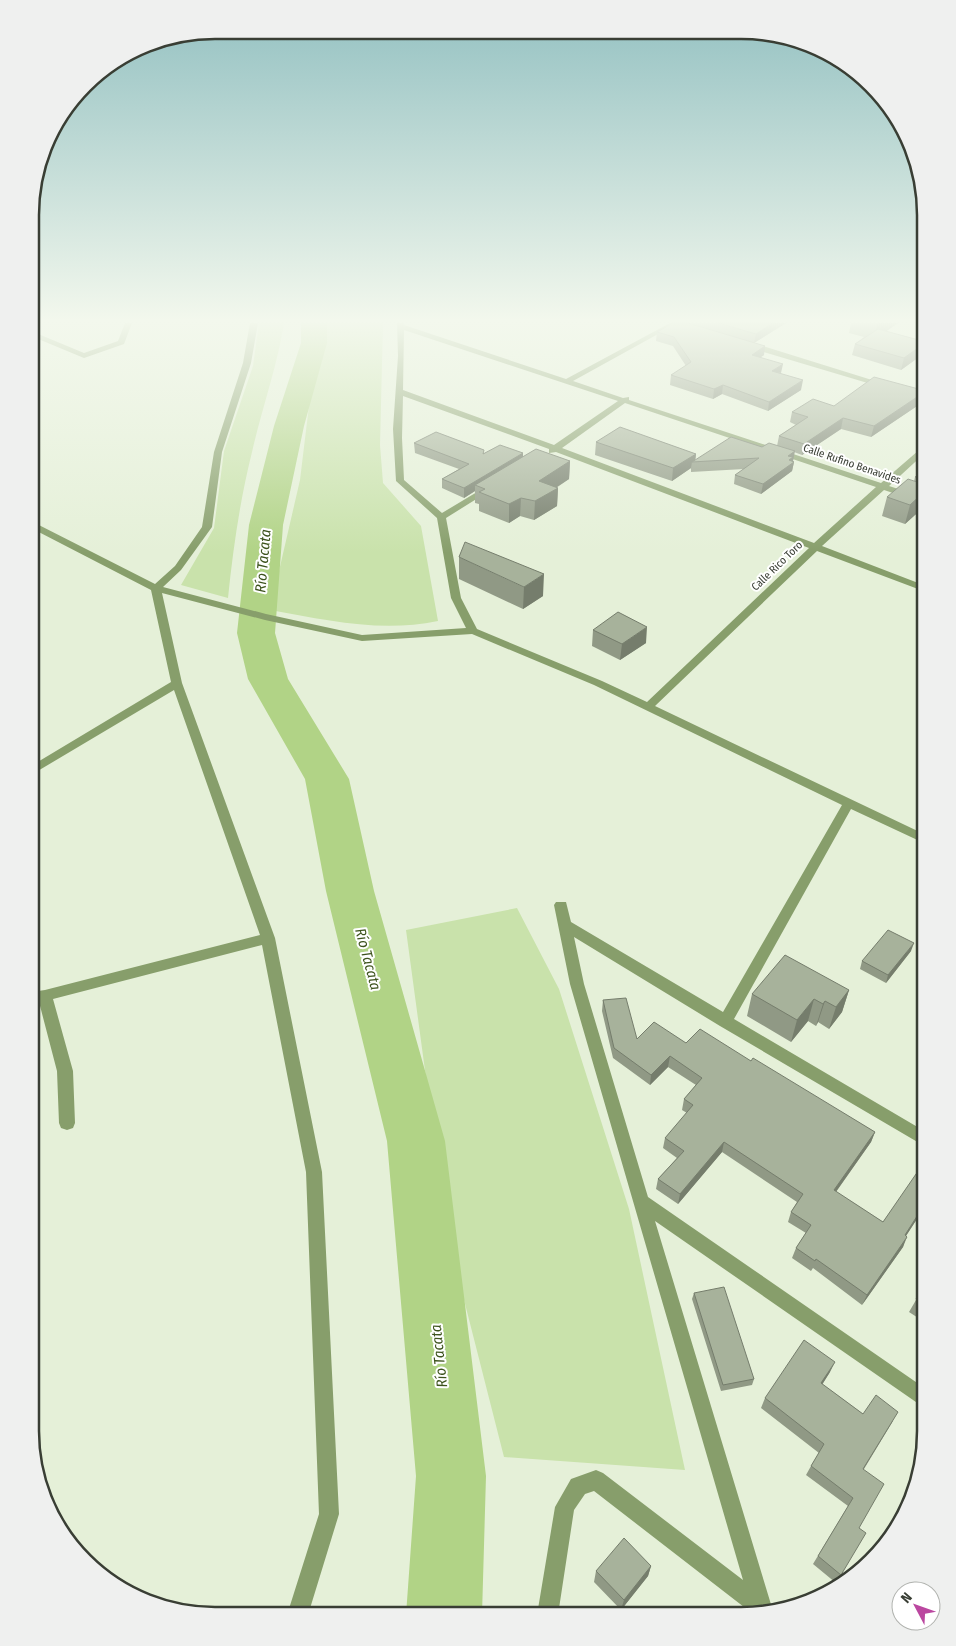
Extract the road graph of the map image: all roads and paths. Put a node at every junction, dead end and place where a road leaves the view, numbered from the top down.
1 (235, 400) edge
2 (399, 400) edge
3 (421, 400) edge
4 (626, 400) joint
5 (556, 449) junction
6 (917, 455) edge
7 (540, 458) edge
8 (498, 483) edge
9 (882, 486) junction
10 (917, 498) edge
11 (441, 518) junction
12 (39, 528) edge
13 (816, 547) junction
14 (917, 586) edge
15 (156, 588) junction
16 (473, 631) junction
17 (178, 683) junction
18 (648, 707) junction
19 (39, 766) edge
20 (848, 804) junction
21 (917, 836) edge
22 (561, 905) dead end
23 (564, 925) junction
24 (268, 938) junction
25 (39, 997) edge
26 (39, 1000) edge
27 (725, 1022) junction
28 (68, 1124) dead end
29 (917, 1135) edge
30 (640, 1201) junction
31 (917, 1394) edge
32 (761, 1606) edge
33 (763, 1606) edge
34 (299, 1607) edge
35 (549, 1607) edge

1 - 15 street
2 - 11 street
3 - 5 street
4 - 5 street
4 - 9 street, Calle Rufino Benavides
5 - 7 street
5 - 13 street
6 - 9 street, Calle Rico Toro
8 - 11 street
9 - 10 street, Calle Rufino Benavides
9 - 13 street, Calle Rico Toro
11 - 16 street
12 - 15 street
13 - 14 street
13 - 18 street, Calle Rico Toro
15 - 16 street
15 - 17 street
16 - 18 street
17 - 19 street
17 - 24 street
18 - 20 street
20 - 21 street
20 - 27 street
22 - 23 street
23 - 27 street
23 - 30 street
24 - 25 street
24 - 34 street
26 - 28 street
27 - 29 street
30 - 31 street
30 - 33 street
32 - 35 street

